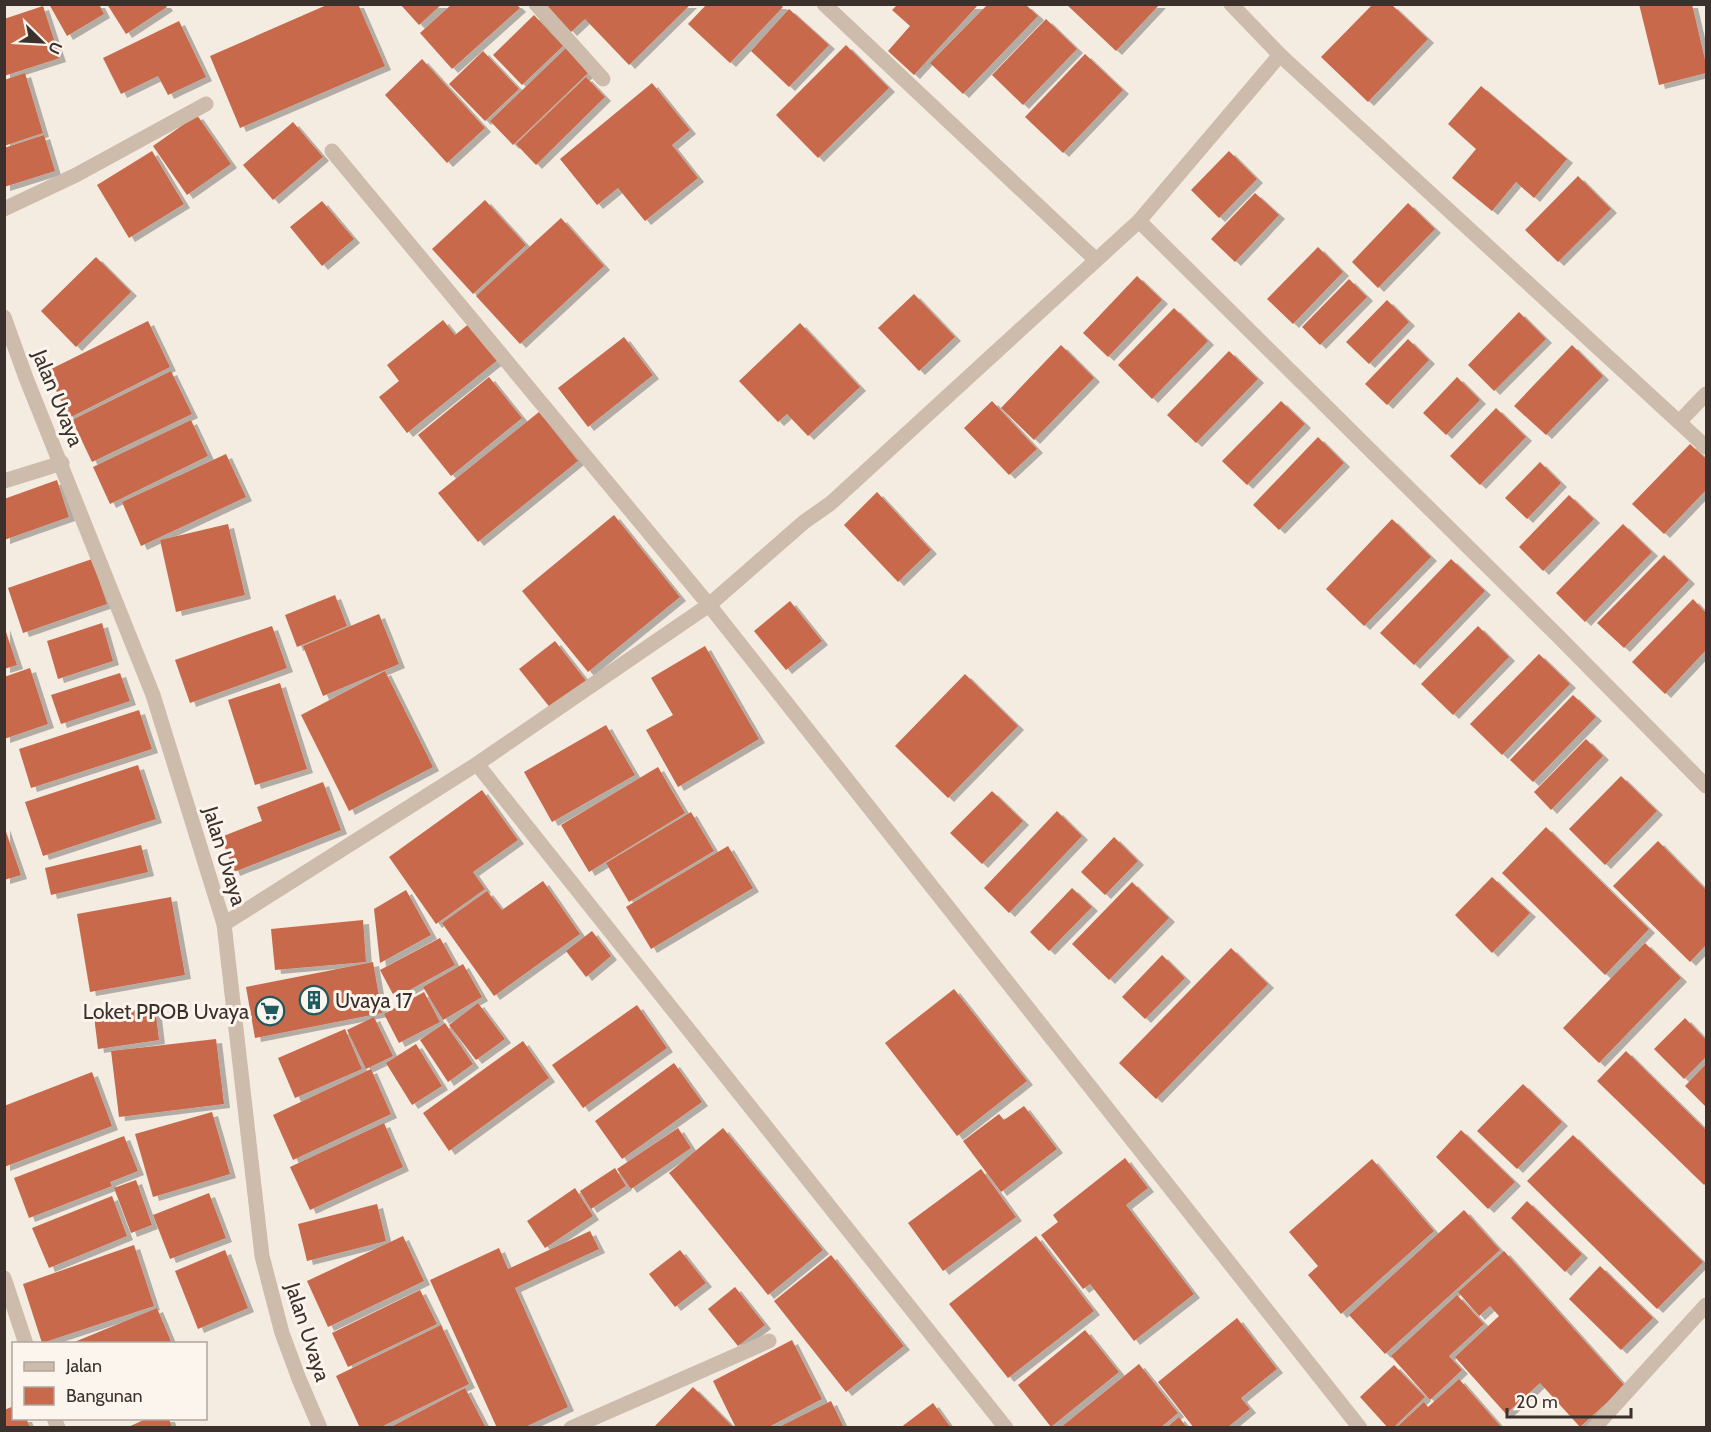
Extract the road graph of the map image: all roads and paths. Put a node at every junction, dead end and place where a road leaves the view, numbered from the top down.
1 (536, 4) edge
2 (824, 4) edge
3 (1231, 4) edge
4 (1280, 55) junction
5 (603, 79) dead end
6 (206, 104) dead end
7 (332, 151) dead end
8 (4, 208) edge
9 (1139, 221) junction
10 (1096, 260) junction
11 (4, 317) edge
12 (1707, 394) edge
13 (1679, 422) junction
14 (1707, 447) edge
15 (62, 463) junction
16 (4, 481) edge
17 (709, 605) junction
18 (477, 764) junction
19 (1707, 786) edge
20 (224, 924) junction
21 (4, 1278) edge
22 (1707, 1305) edge
23 (769, 1341) dead end
24 (25, 1342) edge
25 (320, 1428) edge
26 (571, 1428) edge
27 (1006, 1428) edge
28 (1360, 1428) edge
29 (1594, 1428) edge

1 - 5 street
2 - 10 street
3 - 4 street
4 - 9 street
4 - 13 street
6 - 8 street
7 - 17 street
9 - 10 street
9 - 19 street
10 - 17 street
11 - 15 street, Jalan Uvaya
12 - 13 street
13 - 14 street
15 - 16 street
15 - 20 street, Jalan Uvaya
17 - 18 street
17 - 28 street
18 - 20 street
18 - 27 street
20 - 25 street, Jalan Uvaya
21 - 24 street
22 - 29 street
23 - 26 street

